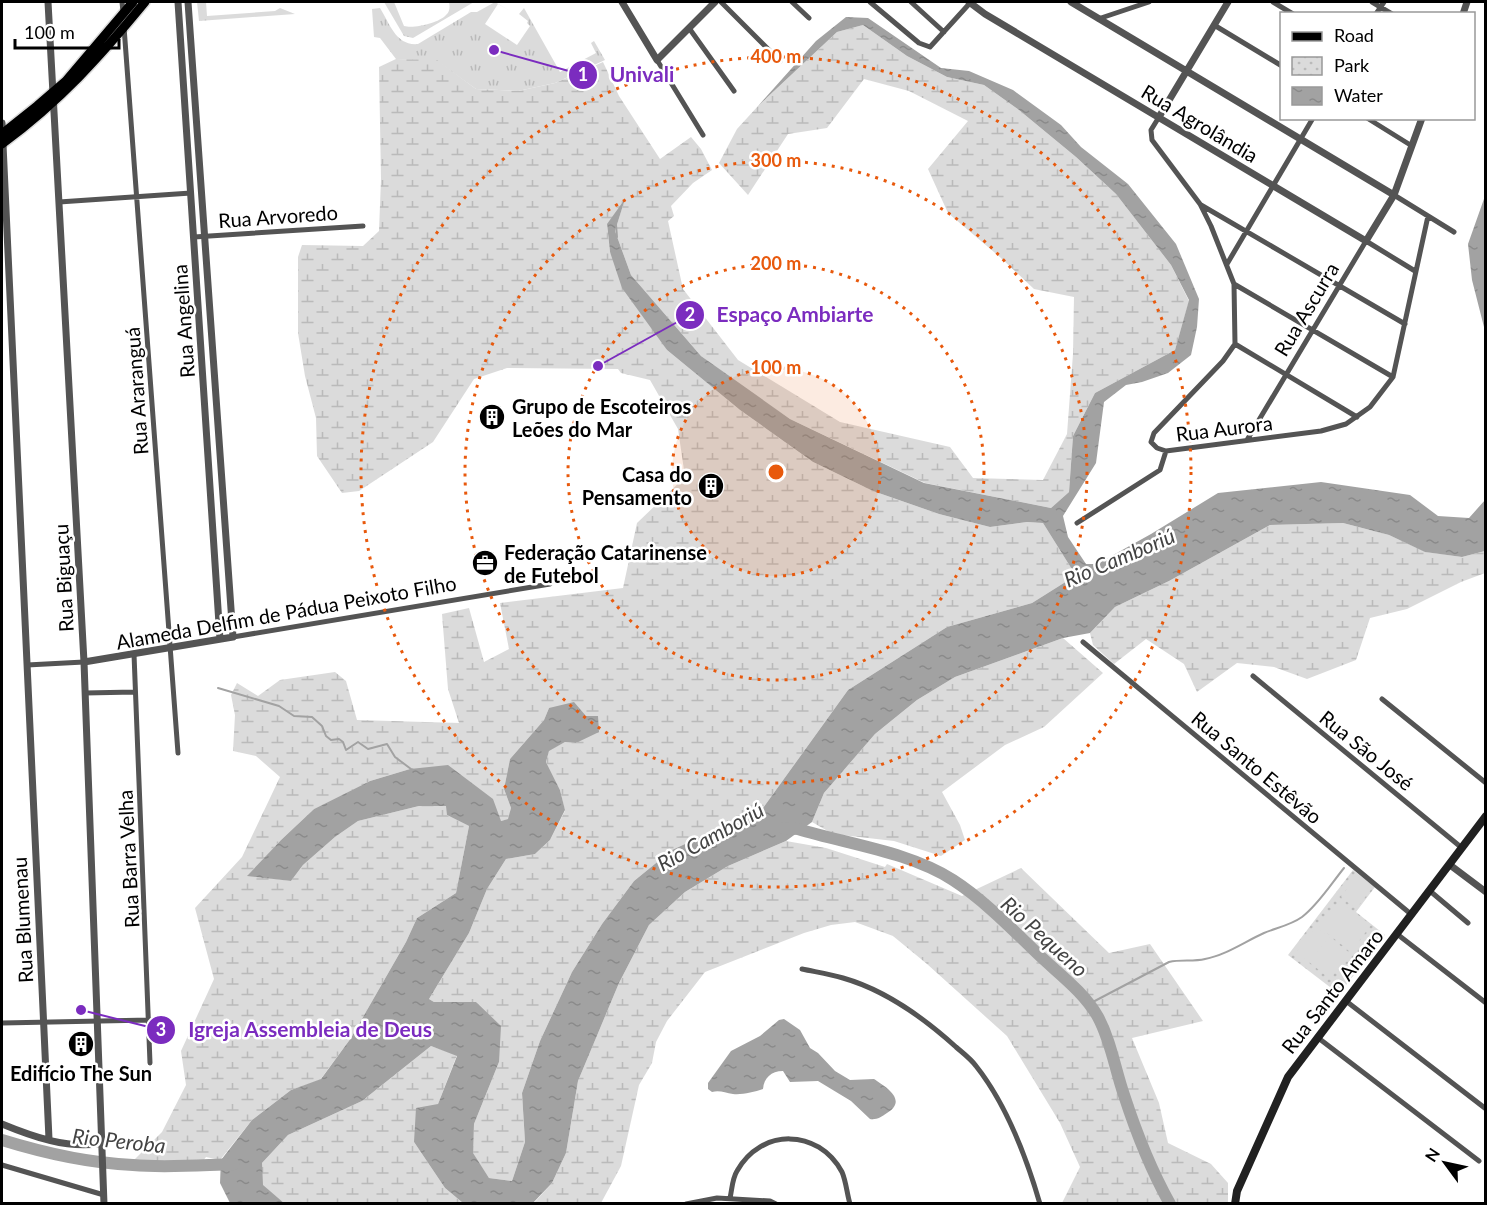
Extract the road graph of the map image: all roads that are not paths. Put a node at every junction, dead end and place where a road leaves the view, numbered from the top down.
1 (48, 2) edge
2 (122, 2) edge
3 (133, 2) edge
4 (145, 2) edge
5 (178, 2) edge
6 (188, 2) edge
7 (622, 2) edge
8 (715, 2) edge
9 (721, 2) edge
10 (792, 2) edge
11 (870, 2) edge
12 (911, 2) edge
13 (970, 2) edge
14 (1071, 2) edge
15 (1149, 2) edge
16 (1228, 2) edge
17 (1273, 2) edge
18 (1372, 2) edge
19 (1382, 4) edge
20 (1290, 12) edge
21 (123, 14) junction
22 (809, 18) dead end
23 (1098, 19) junction
24 (1214, 25) junction
25 (124, 27) junction
26 (689, 28) junction
27 (944, 32) junction
28 (657, 60) junction
29 (780, 61) dead end
30 (1280, 65) edge
31 (1187, 70) junction
32 (734, 91) dead end
33 (53, 98) junction
34 (1159, 117) junction
35 (1312, 120) edge
36 (1371, 120) edge
37 (1421, 120) edge
38 (2, 123) edge
39 (703, 135) dead end
40 (2, 138) edge
41 (1301, 139) junction
42 (1412, 146) junction
43 (1274, 186) junction
44 (191, 193) junction
45 (1394, 195) junction
46 (137, 197) junction
47 (59, 202) junction
48 (1200, 204) junction
49 (1428, 216) junction
50 (363, 226) dead end
51 (1246, 231) junction
52 (1454, 232) dead end
53 (205, 236) junction
54 (194, 237) junction
55 (1366, 241) junction
56 (1227, 264) junction
57 (1415, 271) junction
58 (1234, 284) junction
59 (1339, 286) junction
60 (1405, 324) junction
61 (1313, 330) junction
62 (212, 340) junction
63 (201, 341) junction
64 (1236, 344) junction
65 (1286, 375) junction
66 (1393, 377) junction
67 (1357, 417) junction
68 (1247, 440) junction
69 (1166, 451) junction
70 (1077, 523) dead end
71 (550, 584) dead end
72 (233, 637) junction
73 (220, 639) junction
74 (1083, 642) dead end
75 (171, 648) junction
76 (134, 654) junction
77 (84, 662) junction
78 (27, 664) junction
79 (1253, 676) dead end
80 (135, 692) junction
81 (85, 693) junction
82 (1382, 699) dead end
83 (178, 753) dead end
84 (1485, 783) edge
85 (1485, 819) edge
86 (1462, 848) junction
87 (1450, 865) junction
88 (1430, 891) junction
89 (1485, 892) edge
90 (1412, 915) junction
91 (1468, 923) dead end
92 (1397, 934) junction
93 (802, 969) dead end
94 (1346, 1001) junction
95 (1485, 1003) edge
96 (150, 1020) junction
97 (97, 1021) junction
98 (44, 1022) junction
99 (2, 1023) edge
100 (1317, 1037) junction
101 (150, 1062) dead end
102 (1485, 1109) edge
103 (2, 1124) edge
104 (49, 1139) junction
105 (102, 1143) junction
106 (1479, 1161) dead end
107 (2, 1166) edge
108 (104, 1195) junction
109 (730, 1198) junction
110 (104, 1203) edge
111 (686, 1203) edge
112 (776, 1203) edge
113 (850, 1203) edge
114 (1040, 1203) edge
115 (1235, 1203) edge

1 - 33 street, Rua Biguaçu
2 - 21 street
3 - 21 main road
4 - 25 main road
5 - 44 street, Rua Angelina
6 - 53 street, Rua Angelina
7 - 28 street
8 - 26 street
9 - 29 street
10 - 22 street
11 - 27 street
12 - 27 street
13 - 27 street
13 - 34 street, Rua Agrolândia
14 - 23 street
15 - 23 street
16 - 24 street
17 - 20 street
18 - 19 street
21 - 33 main road
23 - 31 street
24 - 30 street
24 - 31 street
25 - 33 main road
25 - 46 street, Rua Araranguá
26 - 28 street
26 - 32 street
28 - 39 street
31 - 34 street
31 - 41 street
33 - 40 main road
33 - 47 street, Rua Biguaçu
34 - 43 street, Rua Agrolândia
34 - 48 street
35 - 41 street
36 - 42 street
37 - 42 street, Rua Ascurra
38 - 40 street, Rua Blumenau
40 - 78 street, Rua Blumenau
41 - 43 street
41 - 45 street
42 - 45 street, Rua Ascurra
43 - 51 street
43 - 55 street, Rua Agrolândia
44 - 46 street
44 - 54 street, Rua Angelina
45 - 49 street
45 - 55 street, Rua Ascurra
46 - 47 street
46 - 75 street, Rua Araranguá
47 - 77 street, Rua Biguaçu
48 - 51 street
48 - 56 street
49 - 52 street
49 - 57 street, Rua Aurora
50 - 53 street, Rua Arvoredo
51 - 56 street
51 - 59 street
53 - 54 street, Rua Arvoredo
53 - 62 street, Rua Angelina
54 - 63 street, Rua Angelina
55 - 57 street, Rua Agrolândia
55 - 59 street, Rua Ascurra
56 - 58 street
57 - 60 street, Rua Aurora
58 - 61 street
58 - 64 street
59 - 60 street
59 - 61 street, Rua Ascurra
60 - 66 street, Rua Aurora
61 - 65 street, Rua Ascurra
61 - 66 street
62 - 63 street
62 - 72 street, Rua Angelina
63 - 73 street, Rua Angelina
64 - 65 street
64 - 69 street, Rua Aurora
65 - 67 street
65 - 68 street, Rua Ascurra
66 - 67 street, Rua Aurora
67 - 68 street, Rua Aurora
68 - 69 street, Rua Aurora
69 - 70 street
71 - 72 street, Alameda Delfim de Pádua Peixoto Filho
72 - 73 street, Alameda Delfim de Pádua Peixoto Filho
73 - 75 street, Alameda Delfim de Pádua Peixoto Filho
74 - 90 street, Rua Santo Estêvão
75 - 76 street, Alameda Delfim de Pádua Peixoto Filho
75 - 83 street, Rua Araranguá
76 - 77 street, Alameda Delfim de Pádua Peixoto Filho
76 - 80 street, Rua Barra Velha
77 - 78 street, Alameda Delfim de Pádua Peixoto Filho
77 - 81 street, Rua Biguaçu
78 - 98 street, Rua Blumenau
79 - 86 street, Rua São José
80 - 81 street
80 - 96 street, Rua Barra Velha
81 - 97 street, Rua Biguaçu
82 - 84 street
85 - 86 main road, Rua Santo Amaro
86 - 87 main road, Rua Santo Amaro
87 - 88 main road, Rua Santo Amaro
87 - 89 street
88 - 90 main road, Rua Santo Amaro
88 - 91 street
90 - 92 main road, Rua Santo Amaro
92 - 94 main road, Rua Santo Amaro
92 - 95 street
93 - 114 street
94 - 100 main road, Rua Santo Amaro
94 - 102 street
96 - 97 street
96 - 101 street, Rua Barra Velha
97 - 98 street
97 - 105 street, Rua Biguaçu
98 - 99 street
98 - 104 street, Rua Blumenau
100 - 106 street
100 - 115 main road, Rua Santo Amaro
103 - 104 street
104 - 105 street
105 - 108 street, Rua Biguaçu
107 - 108 street
108 - 110 street, Rua Biguaçu
109 - 111 street
109 - 112 street
109 - 113 street

